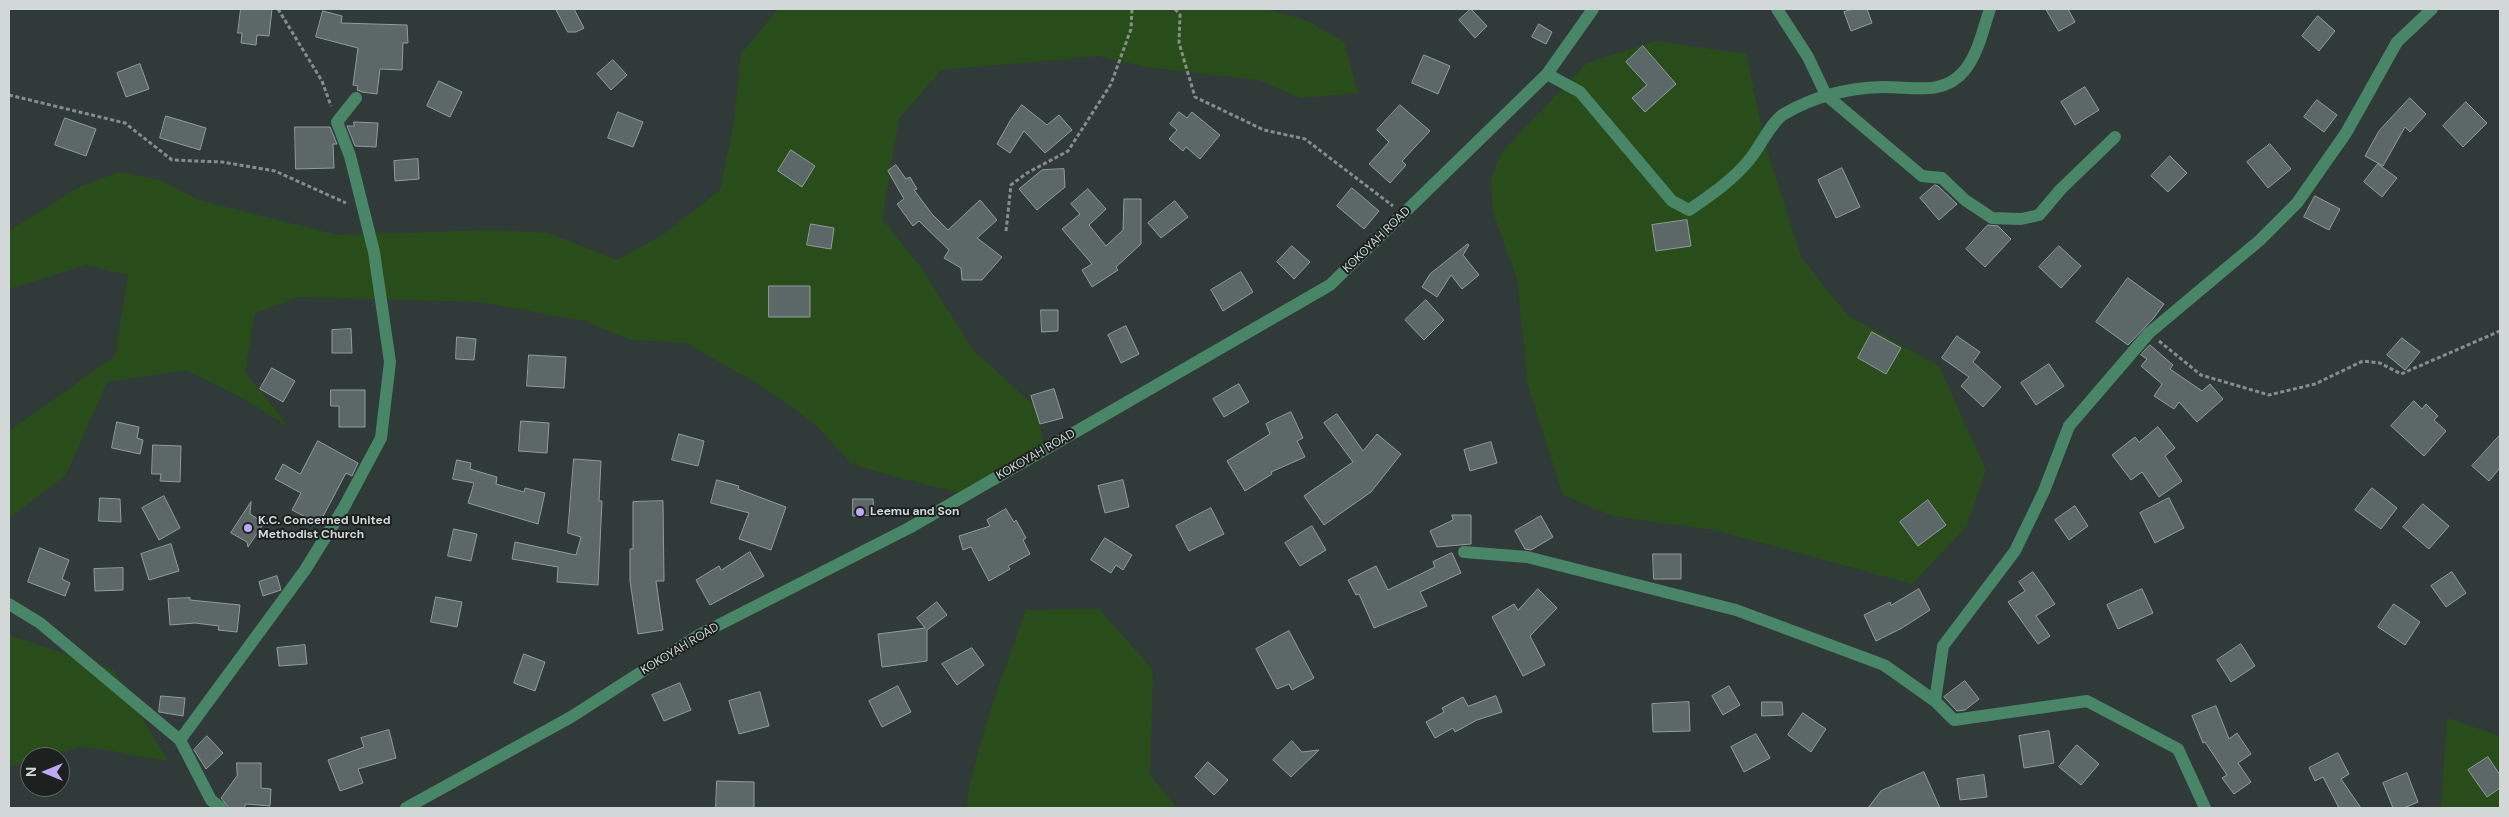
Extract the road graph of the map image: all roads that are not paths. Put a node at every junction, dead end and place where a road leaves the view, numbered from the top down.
1 (1593, 9) edge
2 (1777, 9) edge
3 (1990, 9) edge
4 (2432, 9) edge
5 (1547, 74) junction
6 (1826, 95) junction
7 (356, 98) dead end
8 (2115, 137) dead end
9 (1464, 552) dead end
10 (9, 604) edge
11 (1935, 701) junction
12 (180, 740) junction
13 (222, 808) edge
14 (406, 808) edge
15 (2205, 808) edge

1 - 5 street, KOKOYAH ROAD
2 - 6 street
3 - 6 street
4 - 11 street
5 - 6 street
5 - 14 street, KOKOYAH ROAD
6 - 8 street
7 - 12 street
9 - 11 street
10 - 12 street
11 - 15 street
12 - 13 street

